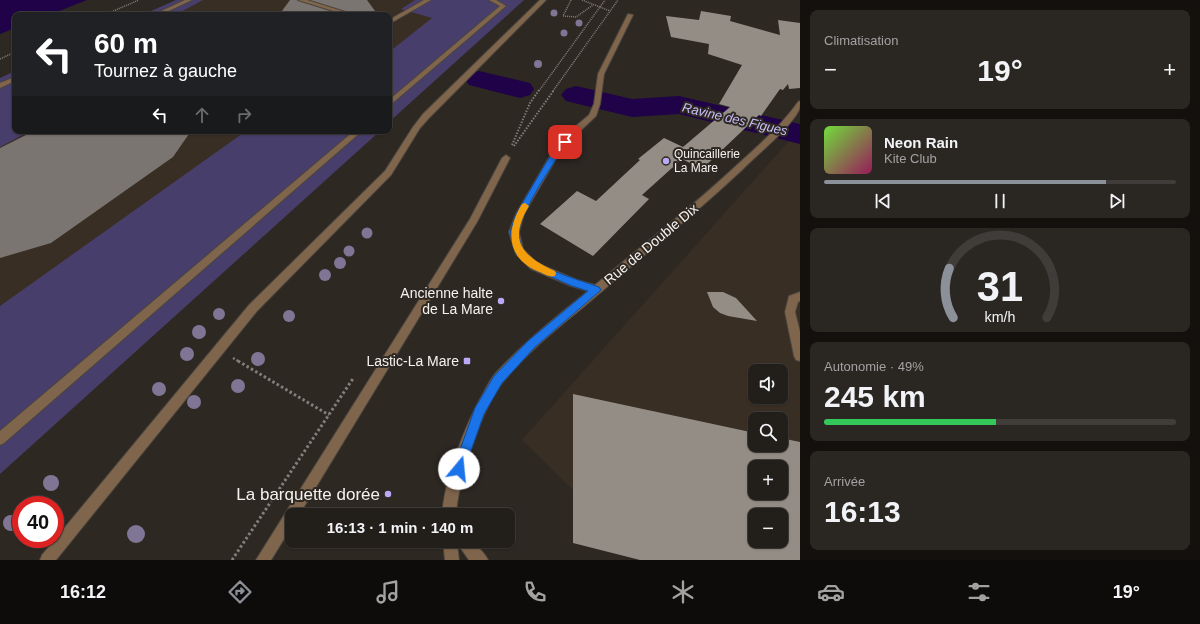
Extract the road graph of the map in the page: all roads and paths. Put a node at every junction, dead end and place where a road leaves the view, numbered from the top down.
1 (139, 0) edge
2 (189, 0) edge
3 (301, 0) edge
4 (428, 0) edge
5 (492, 0) edge
6 (543, 0) edge
7 (571, 0) edge
8 (582, 0) edge
9 (606, 0) edge
10 (593, 5) junction
11 (599, 7) junction
12 (610, 11) dead end
13 (111, 12) edge
14 (163, 12) edge
15 (342, 12) edge
16 (630, 15) dead end
17 (392, 20) edge
18 (12, 53) edge
19 (0, 59) edge
20 (12, 80) edge
21 (0, 86) edge
22 (392, 101) edge
23 (800, 103) edge
24 (355, 134) edge
25 (506, 158) joint
26 (596, 290) junction
27 (800, 296) edge
28 (218, 350) junction
29 (800, 356) edge
30 (346, 425) junction
31 (0, 439) edge
32 (449, 508) edge
33 (451, 548) edge
34 (469, 548) edge
35 (47, 560) edge
36 (263, 560) edge
37 (452, 560) edge
38 (481, 560) edge

1 - 13 path
2 - 14 street
3 - 15 street
4 - 17 street
5 - 22 street
6 - 28 street
7 - 10 path
8 - 10 path
9 - 11 path
10 - 11 path
11 - 12 path
11 - 25 path
16 - 26 street
18 - 19 path
20 - 21 street
23 - 26 street, Rue de Double Dix
24 - 31 street
25 - 30 street
26 - 32 street, Rue de Double Dix
27 - 29 street
28 - 30 path
28 - 35 street
30 - 36 street
33 - 37 street
34 - 38 street

